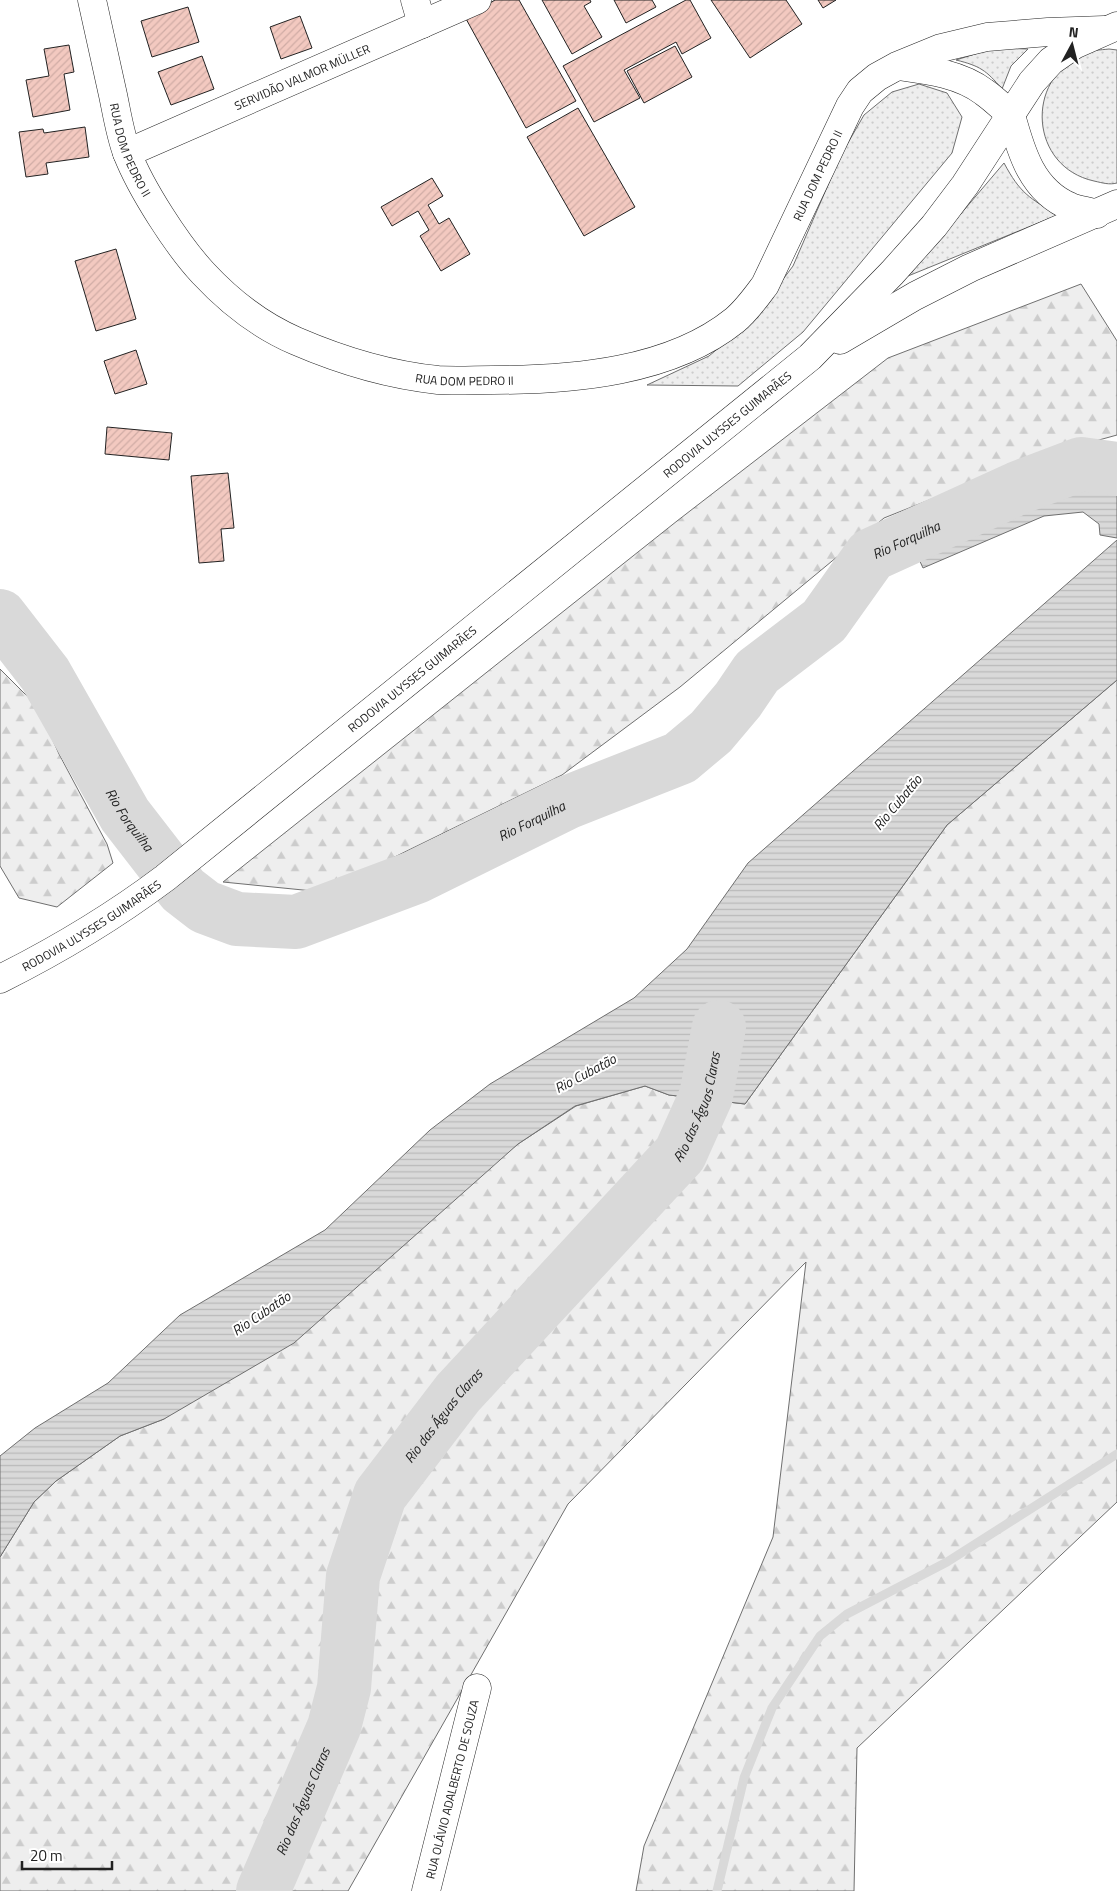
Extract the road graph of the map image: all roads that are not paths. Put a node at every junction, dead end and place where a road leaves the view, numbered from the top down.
1 (92, 0) edge
2 (477, 0) edge
3 (418, 12) edge
4 (1113, 30) edge
5 (897, 66) junction
6 (1011, 115) junction
7 (127, 153) junction
8 (1107, 209) edge
9 (810, 357) junction
10 (0, 978) edge
11 (477, 1688) dead end
12 (426, 1891) edge

1 - 7 main road, RUA DOM PEDRO II
2 - 3 main road, SERVIDÃO VALMOR MÜLLER
3 - 7 main road, SERVIDÃO VALMOR MÜLLER
4 - 5 main road, RUA DOM PEDRO II
4 - 6 main road, RODOVIA ULYSSES GUIMARÃES
5 - 6 main road
5 - 7 main road, RUA DOM PEDRO II
6 - 8 main road
6 - 9 main road, RODOVIA ULYSSES GUIMARÃES
8 - 9 main road, RODOVIA ULYSSES GUIMARÃES
9 - 10 main road, RODOVIA ULYSSES GUIMARÃES
11 - 12 main road, RUA OLÁVIO ADALBERTO DE SOUZA

